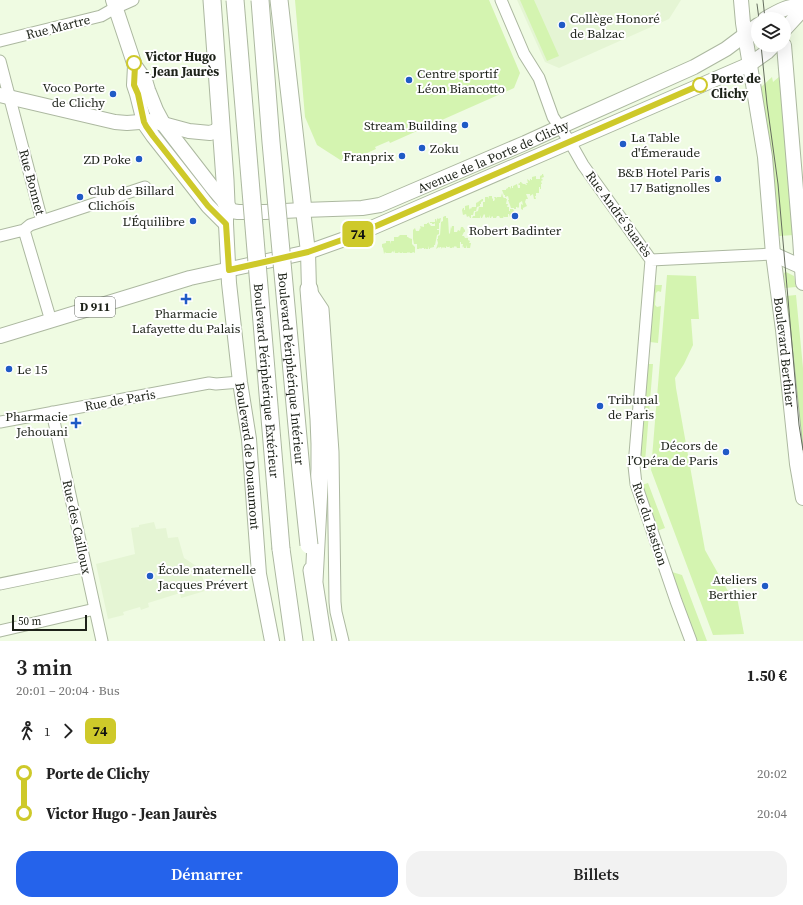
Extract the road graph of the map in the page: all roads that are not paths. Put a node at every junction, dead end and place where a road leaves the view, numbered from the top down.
1 (133, 0) edge
2 (212, 0) edge
3 (236, 0) edge
4 (260, 0) edge
5 (279, 0) edge
6 (501, 0) edge
7 (741, 0) edge
8 (114, 4) edge
9 (803, 8) edge
10 (780, 10) edge
11 (791, 22) edge
12 (751, 30) edge
13 (745, 34) junction
14 (0, 41) edge
15 (767, 52) edge
16 (785, 52) edge
17 (0, 61) edge
18 (750, 64) junction
19 (135, 66) junction
20 (4, 96) edge
21 (144, 122) junction
22 (221, 124) junction
23 (164, 125) junction
24 (560, 127) junction
25 (570, 142) junction
26 (146, 187) dead end
27 (226, 203) junction
28 (303, 210) junction
29 (42, 221) junction
30 (226, 224) junction
31 (24, 230) junction
32 (0, 236) edge
33 (308, 252) junction
34 (773, 254) junction
35 (651, 260) junction
36 (803, 268) edge
37 (229, 270) junction
38 (803, 283) edge
39 (309, 289) junction
40 (51, 321) junction
41 (0, 336) edge
42 (240, 382) junction
43 (52, 412) junction
44 (0, 422) edge
45 (803, 498) edge
46 (86, 568) junction
47 (314, 581) junction
48 (0, 584) edge
49 (95, 609) junction
50 (0, 631) edge
51 (102, 641) edge
52 (272, 641) edge
53 (294, 641) edge
54 (323, 641) edge
55 (343, 641) edge
56 (691, 641) edge

1 - 8 street, Rue Martre
2 - 22 highway
3 - 53 highway, Boulevard Périphérique Extérieur, bridge
4 - 47 highway, Boulevard Périphérique Intérieur, bridge
5 - 28 highway
6 - 24 street, Rue André Suarès
7 - 13 main road, Boulevard Berthier
8 - 14 street, Rue Martre
8 - 19 main road
9 - 10 main road
9 - 11 main road
12 - 13 main road, Avenue de la Porte de Clichy
13 - 18 main road, Boulevard Berthier
13 - 24 main road, Avenue de la Porte de Clichy
15 - 18 main road, Avenue de la Porte de Clichy
16 - 36 main road
17 - 20 street, Rue Bonnet
18 - 25 main road, Avenue de la Porte de Clichy
18 - 34 main road, Boulevard Berthier
19 - 21 main road
19 - 23 main road, Avenue de la Porte de Clichy
20 - 21 main road
20 - 29 street, Rue Bonnet
21 - 23 main road
21 - 30 main road
22 - 23 main road
22 - 27 highway
23 - 27 main road, Avenue de la Porte de Clichy
24 - 25 street, Rue André Suarès
24 - 28 main road, Avenue de la Porte de Clichy
25 - 33 main road, Avenue de la Porte de Clichy
25 - 35 street, Rue André Suarès
26 - 29 street, Rue Bonnet
27 - 28 main road, Avenue de la Porte de Clichy
27 - 30 main road, Boulevard de Douaumont
28 - 33 main road
29 - 31 street, Rue Bonnet
30 - 37 main road, Boulevard de Douaumont
31 - 32 street, Rue Bonnet
31 - 40 street
33 - 37 main road, Avenue de la Porte de Clichy
33 - 39 main road
34 - 35 street, Rue André Suarès
34 - 36 main road
34 - 45 main road, Boulevard Berthier
35 - 56 street, Rue du Bastion
36 - 38 main road
37 - 40 main road, D 911
37 - 42 main road, Boulevard de Douaumont
39 - 47 highway
39 - 55 street
40 - 41 main road, D 911
42 - 43 street, Rue de Paris
42 - 52 main road, Boulevard de Douaumont
43 - 44 street, Rue de Paris
43 - 46 street, Rue des Cailloux
46 - 48 street
46 - 49 street, Rue des Cailloux
47 - 54 highway, Boulevard Périphérique Intérieur
49 - 50 street
49 - 51 street, Rue des Cailloux

